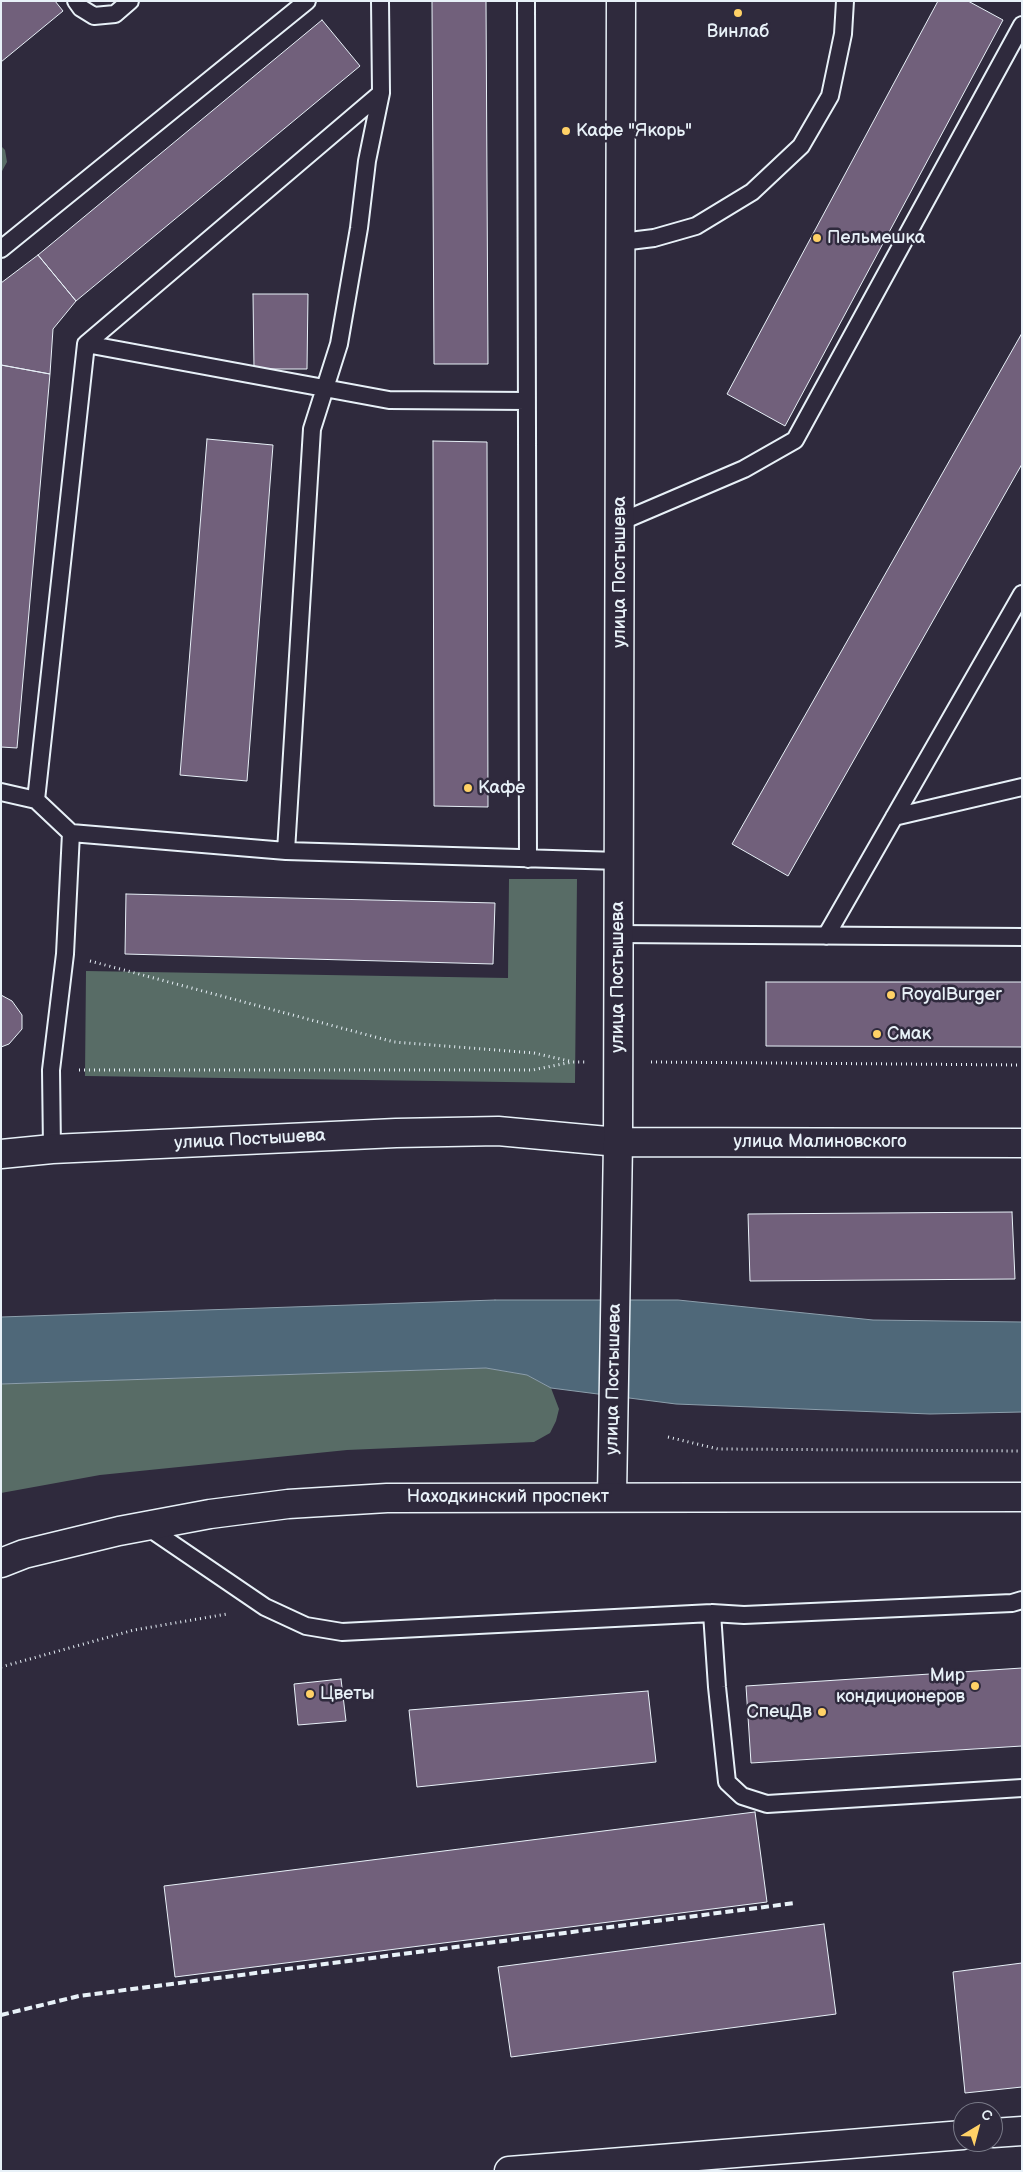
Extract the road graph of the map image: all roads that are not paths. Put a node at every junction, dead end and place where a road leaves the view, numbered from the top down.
1 (76, 1) edge
2 (130, 1) edge
3 (307, 1) edge
4 (380, 1) edge
5 (526, 1) edge
6 (622, 1) edge
7 (845, 1) edge
8 (1022, 25) edge
9 (381, 93) junction
10 (620, 242) junction
11 (1, 249) edge
12 (86, 344) junction
13 (325, 388) junction
14 (527, 401) junction
15 (620, 522) junction
16 (1022, 594) edge
17 (1016, 618) edge
18 (1022, 786) edge
19 (1, 792) edge
20 (36, 800) junction
21 (894, 817) junction
22 (71, 834) junction
23 (286, 852) junction
24 (528, 859) junction
25 (618, 861) junction
26 (618, 934) junction
27 (826, 936) junction
28 (1022, 938) edge
29 (618, 1142) junction
30 (1022, 1143) edge
31 (52, 1149) junction
32 (1, 1154) edge
33 (612, 1496) junction
34 (1022, 1497) edge
35 (146, 1526) junction
36 (1, 1563) edge
37 (1022, 1600) edge
38 (712, 1613) junction
39 (1022, 1788) edge
40 (1022, 2131) edge
41 (1003, 2132) edge
42 (953, 2136) edge
43 (509, 2171) edge

1 - 2 lane
3 - 11 lane
4 - 9 lane
5 - 14 lane
6 - 10 main road, улица Постышева
7 - 10 lane
8 - 15 lane
9 - 12 lane
9 - 13 lane
10 - 15 main road, улица Постышева
12 - 13 lane
12 - 20 lane
13 - 14 lane
13 - 23 lane
14 - 24 lane
15 - 25 main road, улица Постышева
16 - 17 lane
17 - 21 lane
18 - 21 lane
19 - 20 lane
20 - 22 lane
21 - 27 lane
22 - 23 lane
22 - 31 lane
23 - 24 lane
24 - 25 lane
25 - 26 main road, улица Постышева
26 - 27 lane
26 - 29 main road, улица Постышева
27 - 28 lane
29 - 30 main road, улица Малиновского
29 - 31 main road, улица Постышева
29 - 33 main road, улица Постышева
31 - 32 main road, улица Постышева
33 - 34 main road, Находкинский проспект
33 - 35 main road, Находкинский проспект
35 - 36 main road, Находкинский проспект
35 - 38 lane
37 - 38 lane
38 - 39 lane
40 - 41 main road
42 - 43 main road

